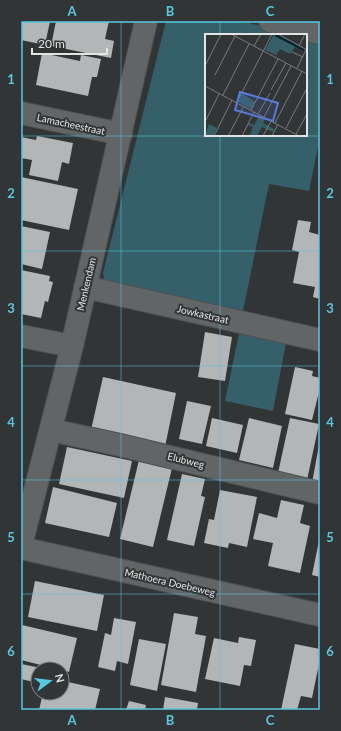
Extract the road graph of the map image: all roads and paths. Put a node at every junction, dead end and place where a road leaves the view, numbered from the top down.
1 (146, 21) edge
2 (270, 21) edge
3 (320, 33) edge
4 (21, 113) edge
5 (121, 134) junction
6 (85, 287) junction
7 (21, 336) edge
8 (320, 340) edge
9 (72, 346) junction
10 (51, 430) junction
11 (320, 493) edge
12 (21, 545) edge
13 (21, 548) edge
14 (320, 615) edge

1 - 5 street, Menkendam
2 - 3 street
4 - 5 street, Lamacheestraat
5 - 6 street, Menkendam
6 - 8 street, Jowkastraat
6 - 9 street, Menkendam
7 - 9 street
9 - 10 street, Menkendam
10 - 11 street, Elubweg
10 - 12 street, Menkendam
13 - 14 street, Mathoera Doebeweg

